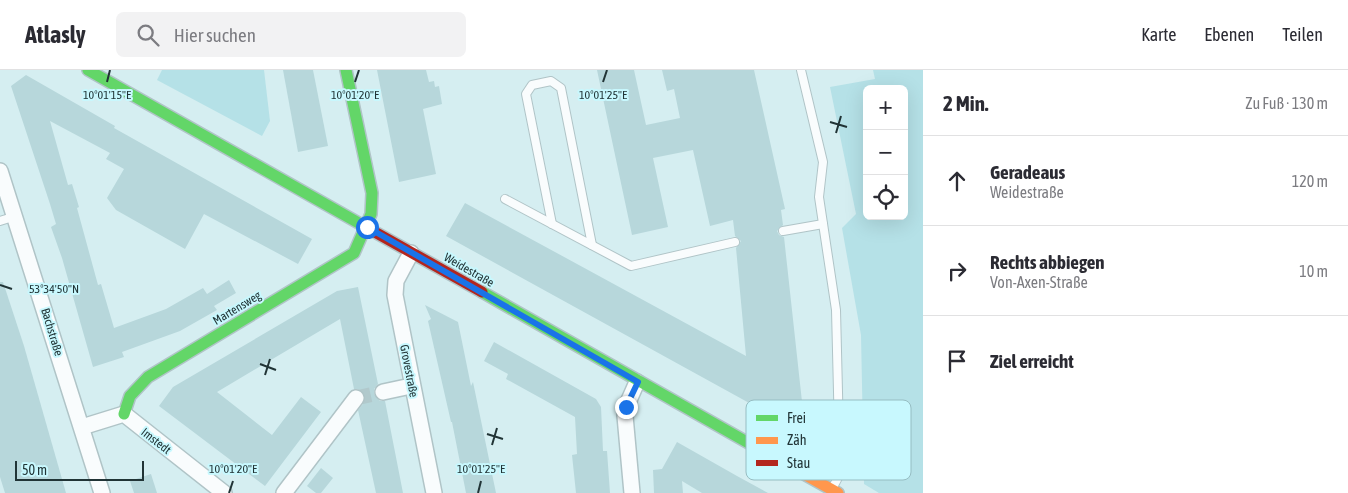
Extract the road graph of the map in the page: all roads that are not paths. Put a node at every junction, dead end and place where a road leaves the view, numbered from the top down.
1 (88, 70) edge
2 (346, 70) edge
3 (801, 70) edge
4 (0, 171) edge
5 (505, 199) dead end
6 (16, 216) junction
7 (0, 221) edge
8 (552, 224) junction
9 (823, 224) junction
10 (367, 227) junction
11 (783, 231) dead end
12 (735, 242) dead end
13 (592, 245) junction
14 (411, 252) junction
15 (638, 382) junction
16 (411, 386) junction
17 (383, 392) tunnel mouth
18 (356, 398) tunnel mouth
19 (838, 400) edge
20 (124, 414) junction
21 (82, 427) junction
22 (746, 442) edge
23 (815, 480) edge
24 (835, 491) edge
25 (102, 493) edge
26 (224, 493) edge
27 (284, 493) edge
28 (434, 493) edge
29 (632, 493) edge

1 - 10 street, Weidestraße
2 - 10 street
3 - 9 lane
4 - 6 street, Bachstraße
5 - 8 lane
6 - 7 lane
6 - 21 street, Bachstraße
8 - 13 lane
8 - 13 lane
9 - 11 lane
9 - 19 lane
10 - 14 street, Weidestraße
10 - 20 street, Martensweg
12 - 13 lane
14 - 15 street, Weidestraße
14 - 16 street, Grovestraße
15 - 22 street, Weidestraße
15 - 29 street
16 - 17 street
16 - 28 street, Grovestraße
18 - 27 street
20 - 21 street
20 - 26 street, Imstedt
21 - 25 street, Bachstraße
23 - 24 street, Weidestraße

